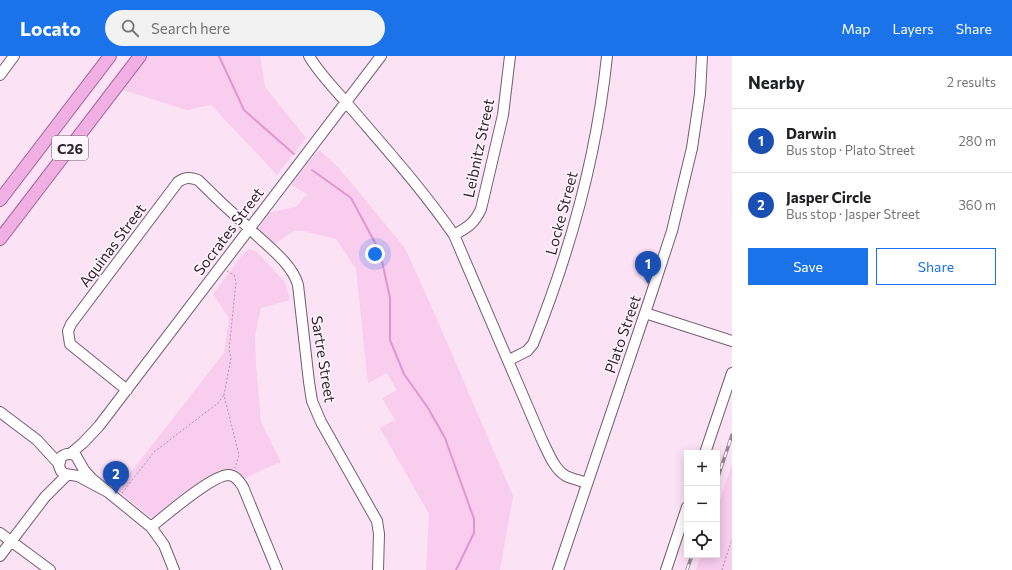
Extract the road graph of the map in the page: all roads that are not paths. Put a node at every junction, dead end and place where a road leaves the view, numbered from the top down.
1 (14, 56) edge
2 (110, 56) edge
3 (140, 56) edge
4 (308, 56) edge
5 (381, 56) edge
6 (510, 56) edge
7 (607, 56) edge
8 (702, 56) edge
9 (0, 75) edge
10 (346, 102) junction
11 (0, 200) edge
12 (249, 228) junction
13 (454, 235) junction
14 (0, 239) edge
15 (645, 313) junction
16 (732, 341) edge
17 (509, 360) junction
18 (732, 373) edge
19 (127, 390) junction
20 (0, 412) edge
21 (37, 440) junction
22 (706, 450) edge
23 (74, 458) junction
24 (64, 470) junction
25 (587, 483) junction
26 (106, 491) junction
27 (684, 516) edge
28 (151, 528) junction
29 (0, 533) edge
30 (12, 541) junction
31 (0, 556) edge
32 (50, 570) edge
33 (174, 570) edge
34 (278, 570) edge
35 (378, 570) edge
36 (558, 570) edge
37 (666, 570) edge

1 - 9 street
2 - 11 main road, C26
3 - 14 main road, C26
4 - 10 street
5 - 10 street, Socrates Street
6 - 13 street, Leibnitz Street
7 - 17 street, Locke Street
8 - 15 street, Plato Street
10 - 12 street, Socrates Street
10 - 13 street
12 - 19 street, Socrates Street
12 - 19 street, Aquinas Street
12 - 35 street, Sartre Street
13 - 17 street
15 - 16 street
15 - 25 street, Plato Street
17 - 25 street
18 - 22 street
19 - 23 street, Socrates Street
20 - 21 street
21 - 23 street
21 - 24 street
23 - 24 street
23 - 24 street
23 - 26 street
24 - 26 street
24 - 30 street
25 - 36 street, Plato Street
26 - 28 street
27 - 37 street
28 - 33 street
28 - 34 street
29 - 30 street
30 - 31 street
30 - 32 street

